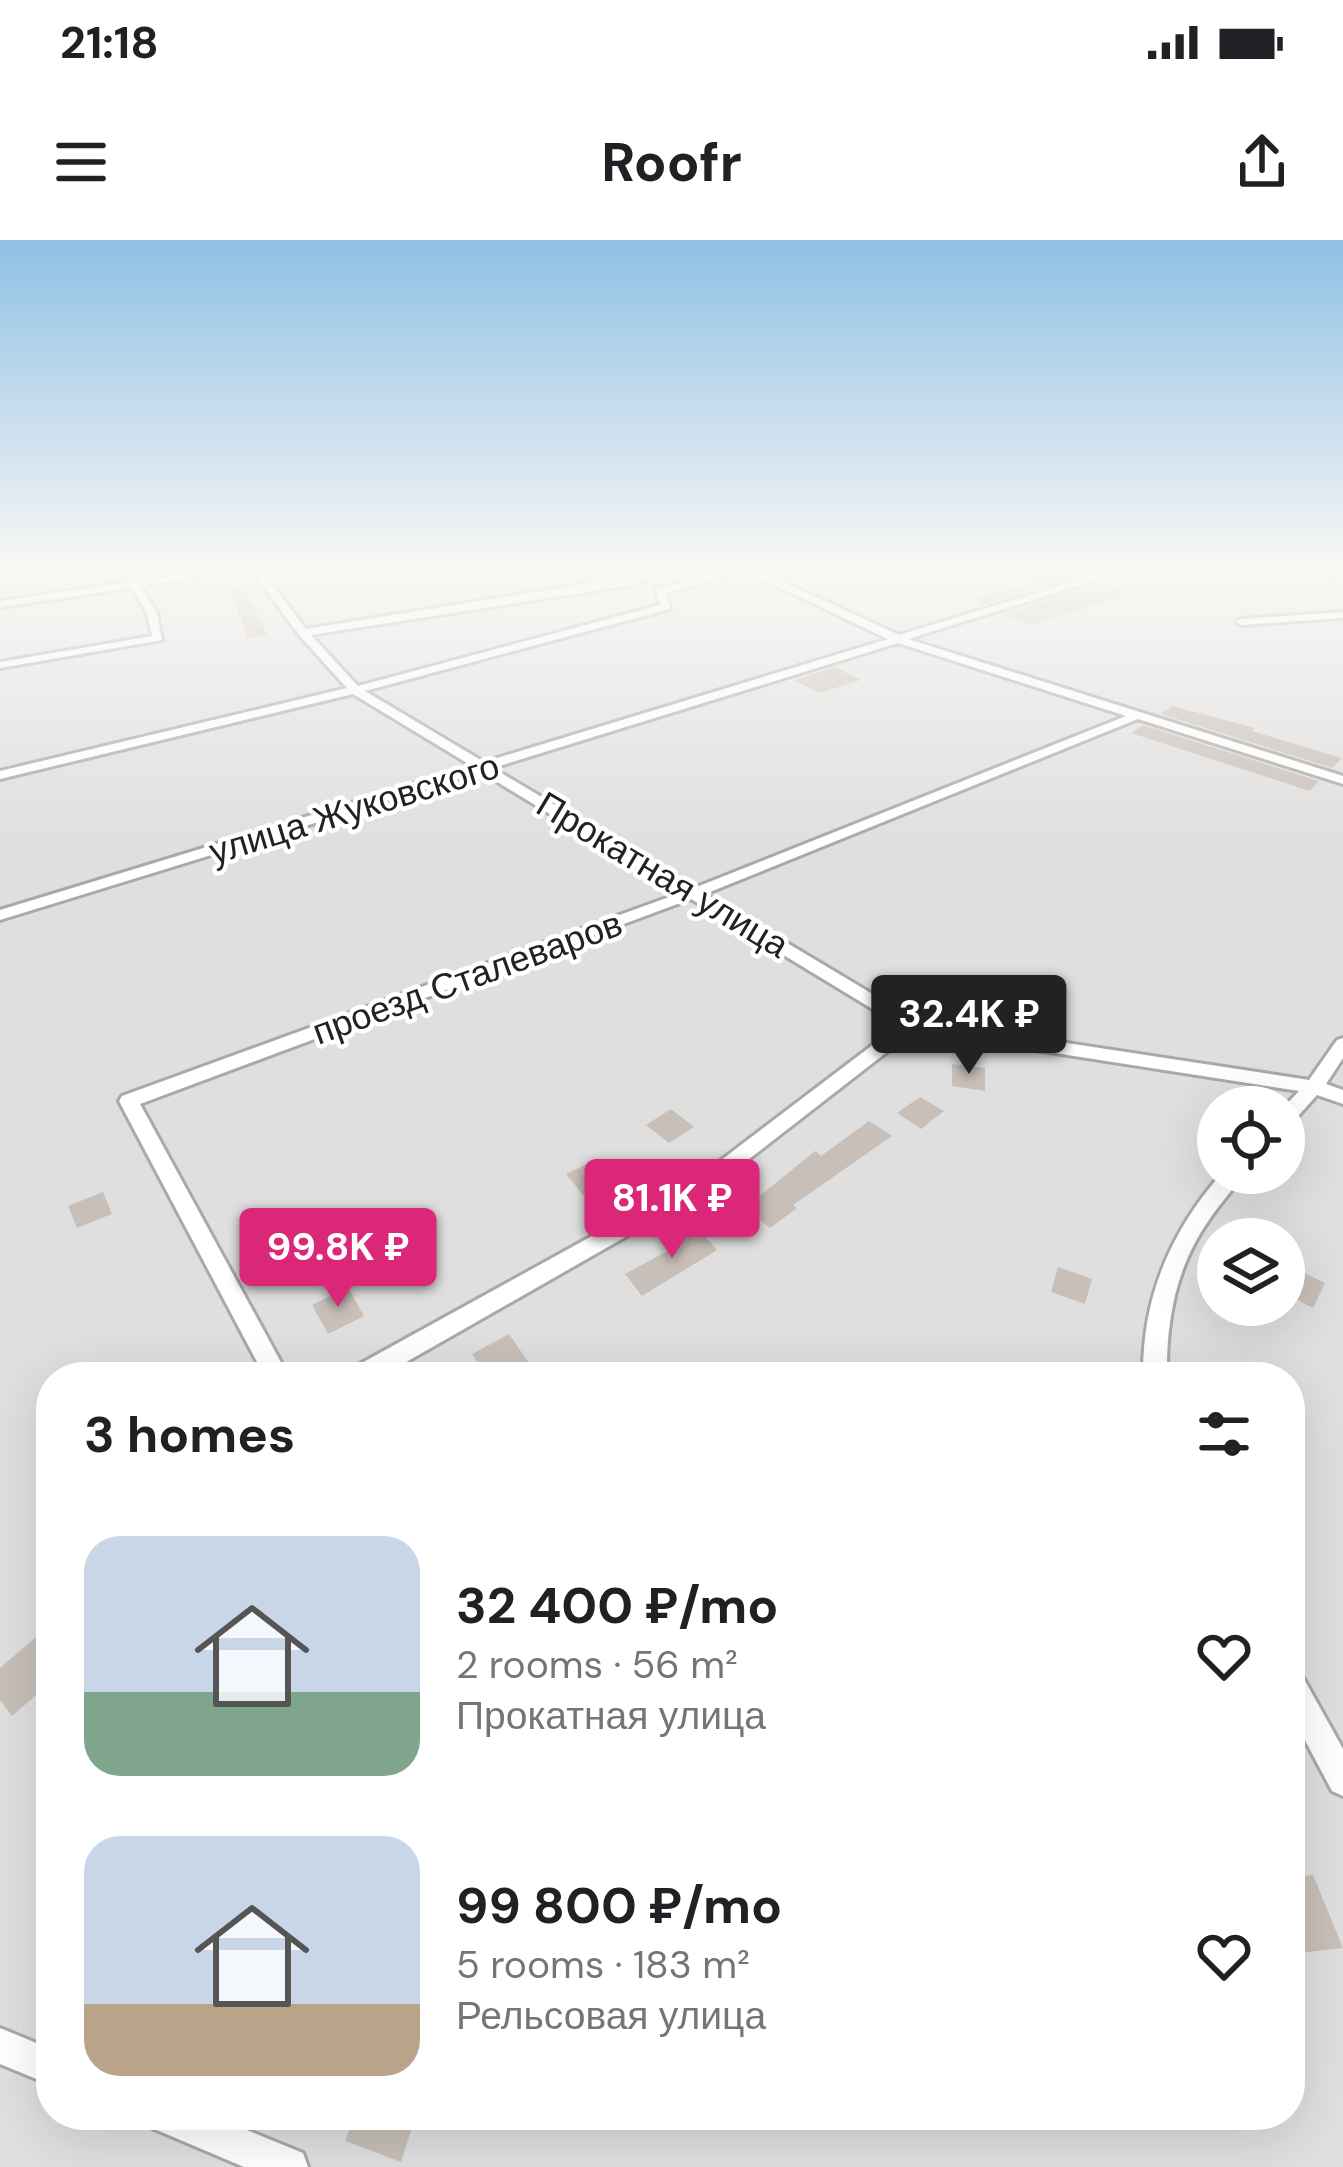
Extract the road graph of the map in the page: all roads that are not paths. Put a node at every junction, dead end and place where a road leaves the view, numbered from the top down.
1 (329, 661) edge
2 (461, 661) edge
3 (837, 661) edge
4 (966, 661) edge
5 (355, 689) junction
6 (1138, 715) junction
7 (489, 767) junction
8 (0, 775) edge
9 (1343, 780) edge
10 (694, 893) junction
11 (0, 915) edge
12 (910, 1024) junction
13 (1343, 1044) edge
14 (1314, 1087) junction
15 (1305, 1097) edge
16 (1343, 1097) edge
17 (1219, 1194) edge
18 (269, 1362) edge
19 (385, 1362) edge
20 (1156, 1362) edge
21 (1305, 1710) edge
22 (1343, 1780) edge
23 (0, 2046) edge
24 (36, 2061) edge
25 (201, 2130) edge
26 (290, 2167) edge

1 - 5 street, Прокатная улица
2 - 5 street
3 - 7 street, улица Жуковского
4 - 6 street
5 - 7 street, Прокатная улица
5 - 8 street
6 - 9 street
6 - 10 street, проезд Сталеваров
7 - 10 street, Прокатная улица
7 - 11 street, улица Жуковского
10 - 12 street, Прокатная улица
10 - 18 street, проезд Сталеваров
12 - 14 street, Прокатная улица
12 - 19 street
13 - 14 street
14 - 15 street
14 - 16 street, Прокатная улица
17 - 20 street
21 - 22 street
23 - 24 street
25 - 26 street

